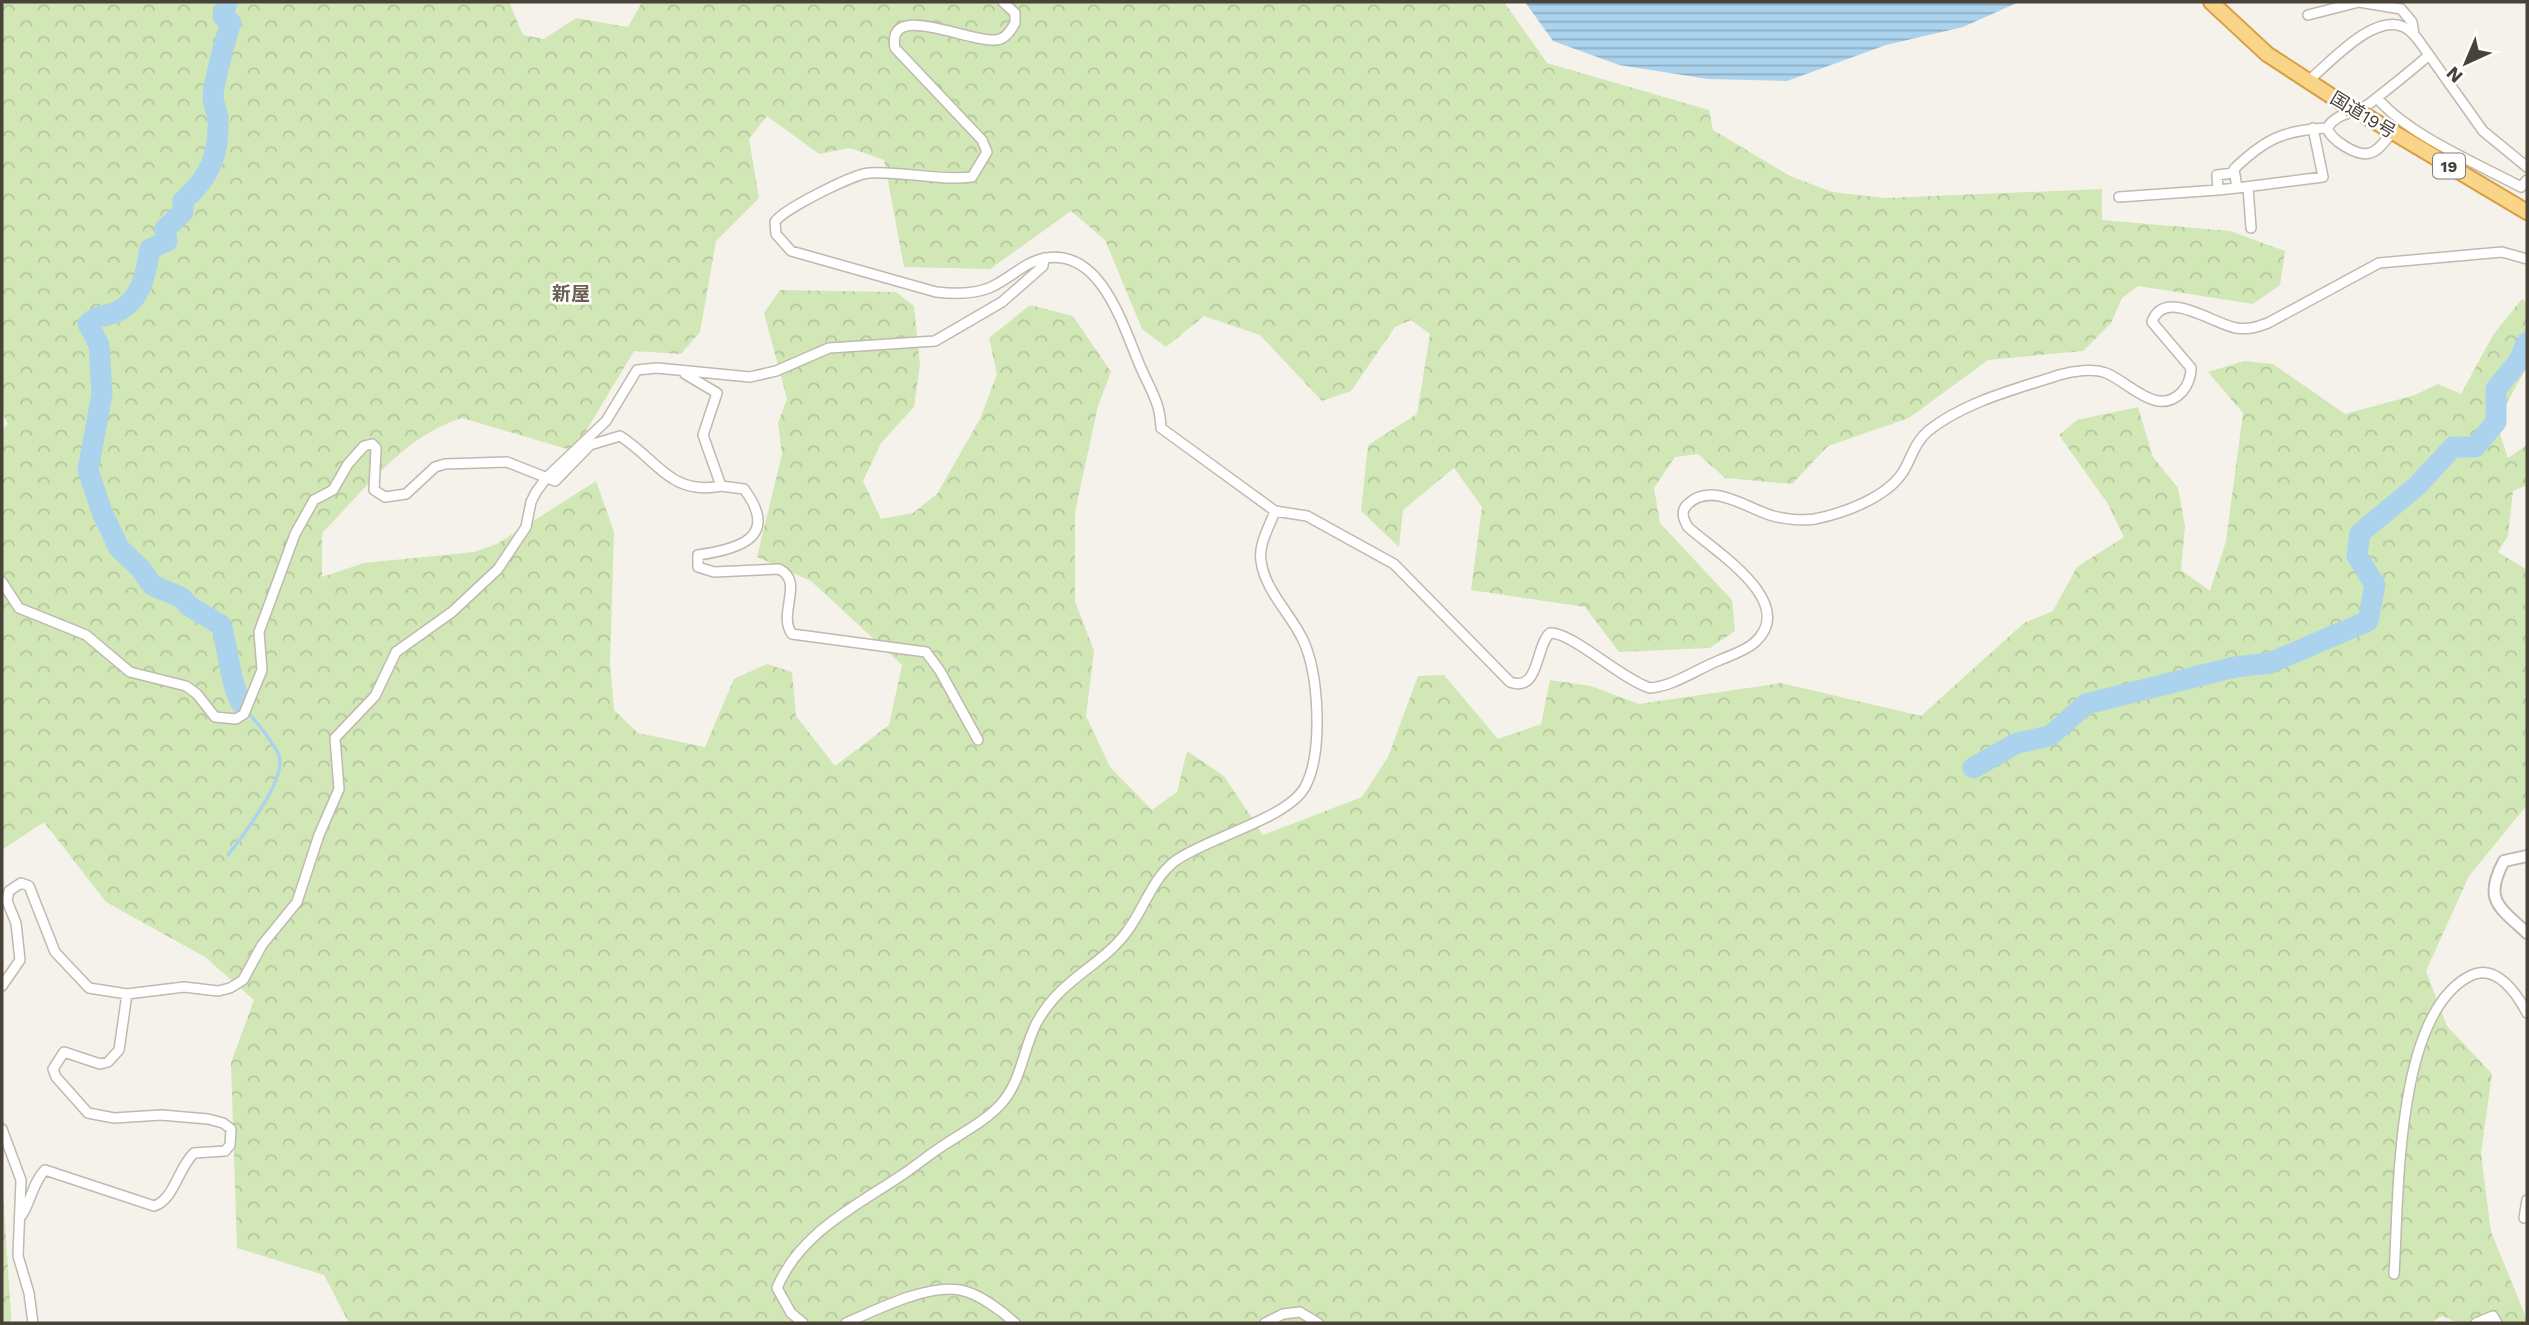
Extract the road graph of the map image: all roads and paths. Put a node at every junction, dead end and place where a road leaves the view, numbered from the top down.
1 (1003, 2) edge
2 (2211, 2) edge
3 (904, 15) dead end
4 (2308, 15) dead end
5 (939, 17) dead end
6 (2414, 35) junction
7 (2429, 55) junction
8 (2308, 81) junction
9 (2376, 97) junction
10 (2313, 128) junction
11 (2327, 128) junction
12 (2392, 133) junction
13 (2527, 167) edge
14 (2234, 173) junction
15 (2527, 180) edge
16 (2248, 187) junction
17 (2237, 188) junction
18 (2218, 190) junction
19 (2119, 197) dead end
20 (2527, 212) edge
21 (2251, 228) dead end
22 (1044, 258) junction
23 (2527, 259) edge
24 (680, 372) junction
25 (547, 477) junction
26 (721, 486) junction
27 (1275, 510) junction
28 (2, 582) edge
29 (978, 740) dead end
30 (2527, 856) edge
31 (2527, 933) edge
32 (2, 986) edge
33 (127, 994) junction
34 (2527, 1013) edge
35 (2, 1129) edge
36 (2527, 1200) edge
37 (22, 1215) junction
38 (2524, 1218) dead end
39 (2394, 1274) dead end
40 (33, 1323) edge
41 (803, 1323) edge
42 (846, 1323) edge
43 (1015, 1323) edge
44 (1265, 1323) edge
45 (1318, 1323) edge
46 (2476, 1323) edge
47 (2497, 1323) edge

1 - 5 street
2 - 8 highway, 国道19号 / 19
3 - 22 street
4 - 6 street
6 - 7 street
6 - 8 street
7 - 9 street
7 - 13 street
8 - 12 highway, 国道19号 / 19, bridge
9 - 11 street
9 - 15 street
10 - 11 street
10 - 14 street
10 - 16 street
11 - 12 street
12 - 20 highway, 国道19号 / 19
14 - 17 street
14 - 18 street
16 - 17 street
16 - 21 street
17 - 18 street
18 - 19 street
22 - 24 street
22 - 27 street
23 - 27 street
24 - 25 street
24 - 26 street
25 - 26 street
25 - 28 street
25 - 33 street
26 - 29 street
27 - 41 street
30 - 31 street
32 - 33 street
33 - 37 street
34 - 39 street
35 - 37 street
36 - 38 street
37 - 40 street
42 - 43 street
44 - 45 street
46 - 47 street

